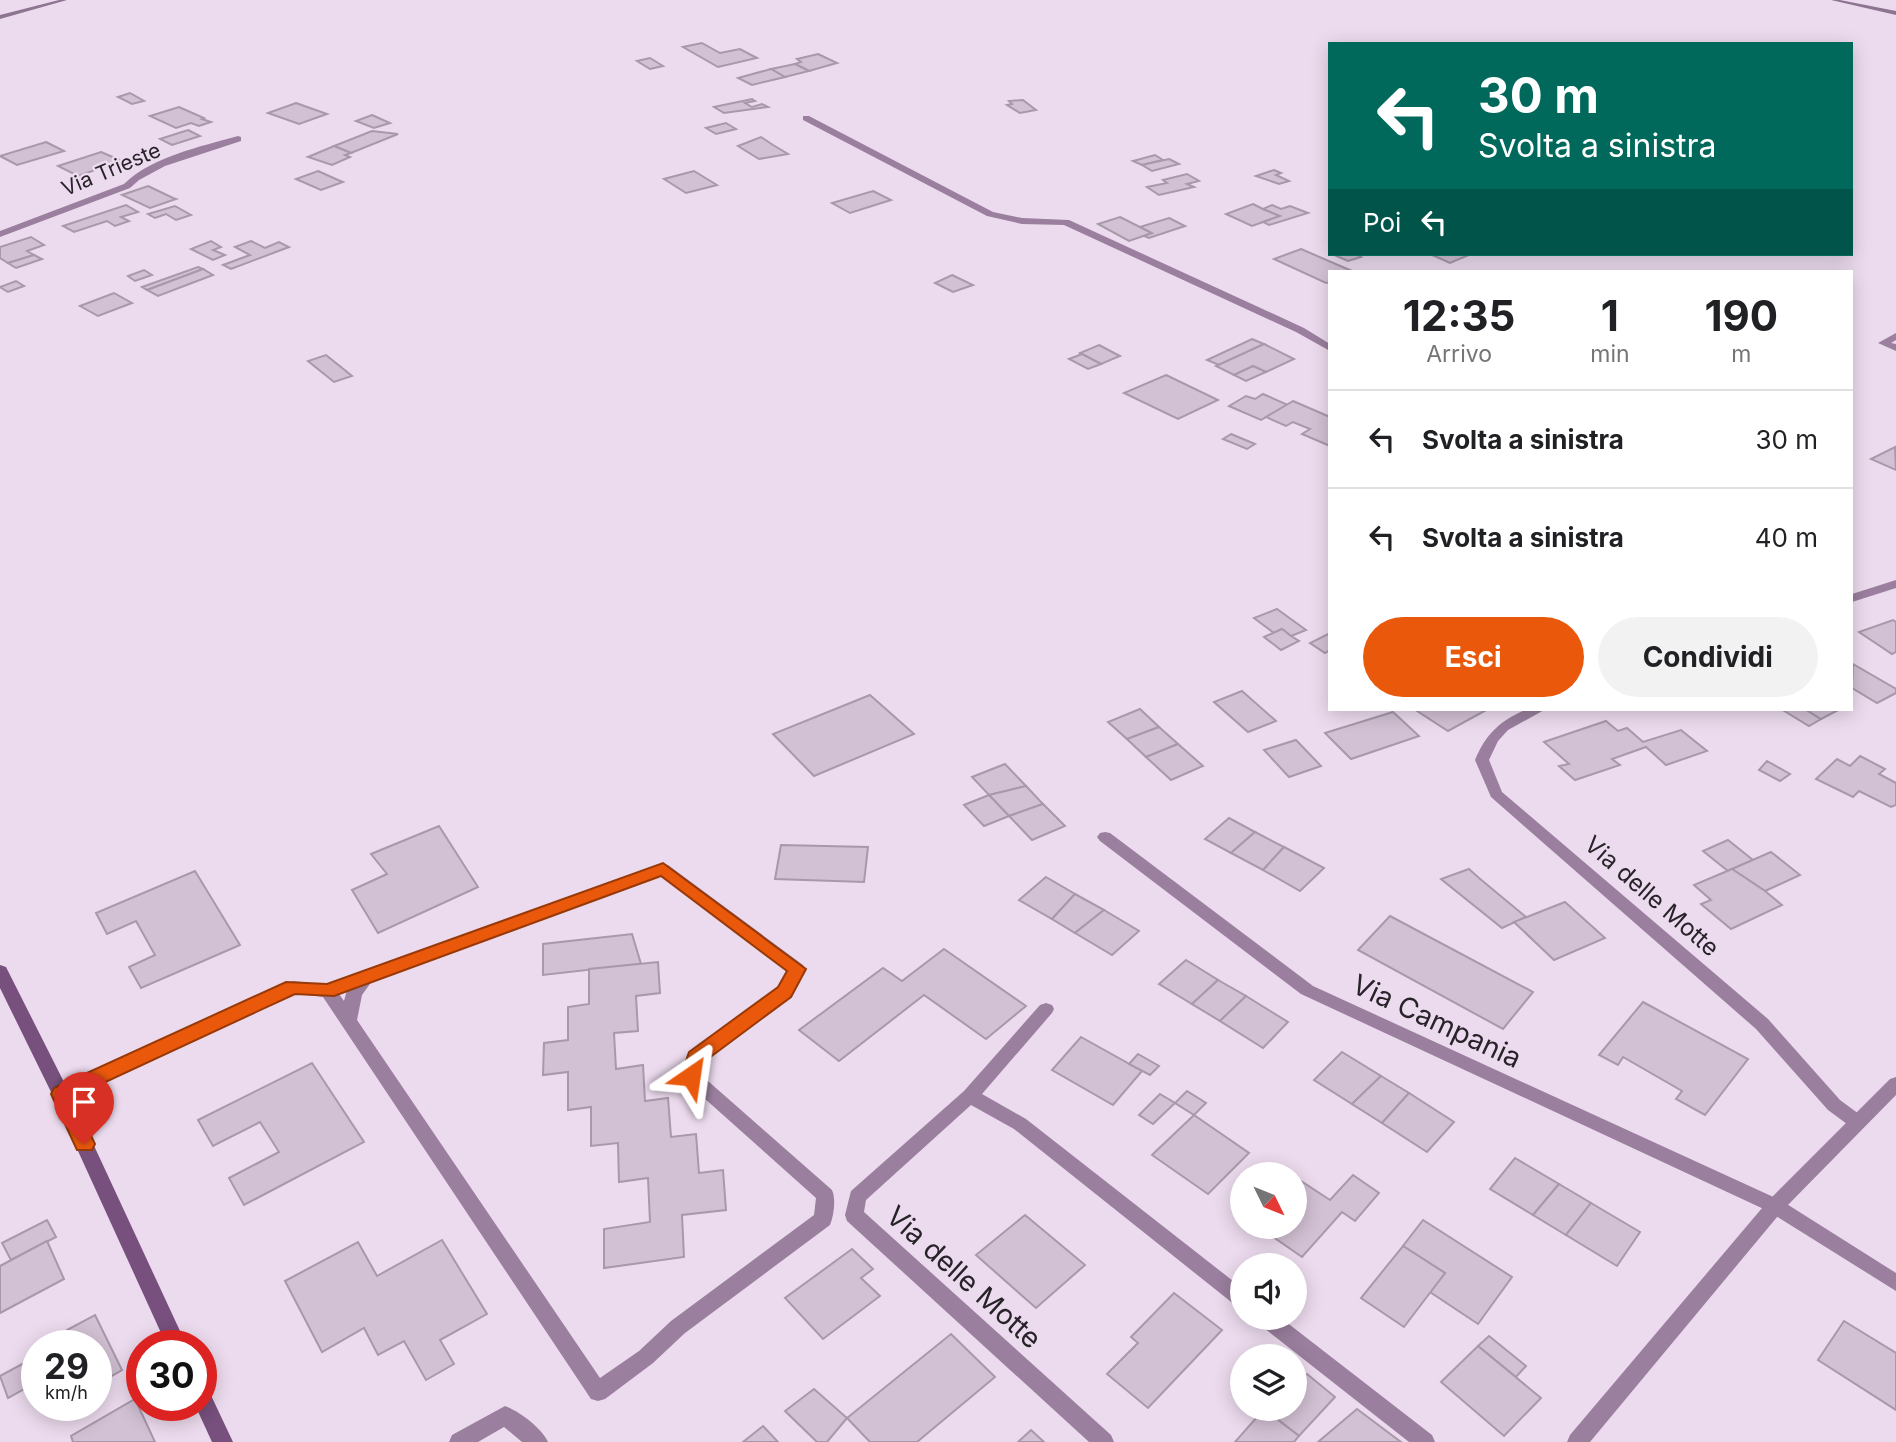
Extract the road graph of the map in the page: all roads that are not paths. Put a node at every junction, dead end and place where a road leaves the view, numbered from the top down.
1 (806, 118) dead end
2 (238, 139) dead end
3 (0, 234) edge
4 (1896, 336) edge
5 (1328, 347) edge
6 (1896, 348) edge
7 (1896, 584) edge
8 (1853, 598) edge
9 (1534, 711) edge
10 (1105, 837) dead end
11 (0, 971) edge
12 (367, 976) junction
13 (328, 991) junction
14 (1046, 1009) dead end
15 (348, 1022) junction
16 (1896, 1084) edge
17 (61, 1094) junction
18 (970, 1096) junction
19 (1857, 1122) junction
20 (1775, 1206) junction
21 (1896, 1283) edge
22 (1230, 1290) edge
23 (170, 1330) edge
24 (1281, 1330) edge
25 (213, 1421) edge
26 (223, 1442) edge
27 (459, 1442) edge
28 (538, 1442) edge
29 (1104, 1442) edge
30 (1425, 1442) edge
31 (1577, 1442) edge

1 - 5 street
2 - 3 street, Via Trieste
4 - 6 street
7 - 8 street
9 - 19 street, Via delle Motte
10 - 20 street, Via Campania
11 - 17 main road
12 - 13 street
12 - 15 street
12 - 15 street
13 - 15 street
13 - 17 street
14 - 18 street
16 - 19 street
17 - 23 main road
18 - 22 street
18 - 29 street, Via delle Motte
19 - 20 street
20 - 21 street, Via Campania
20 - 31 street
24 - 30 street
25 - 26 main road
27 - 28 street

